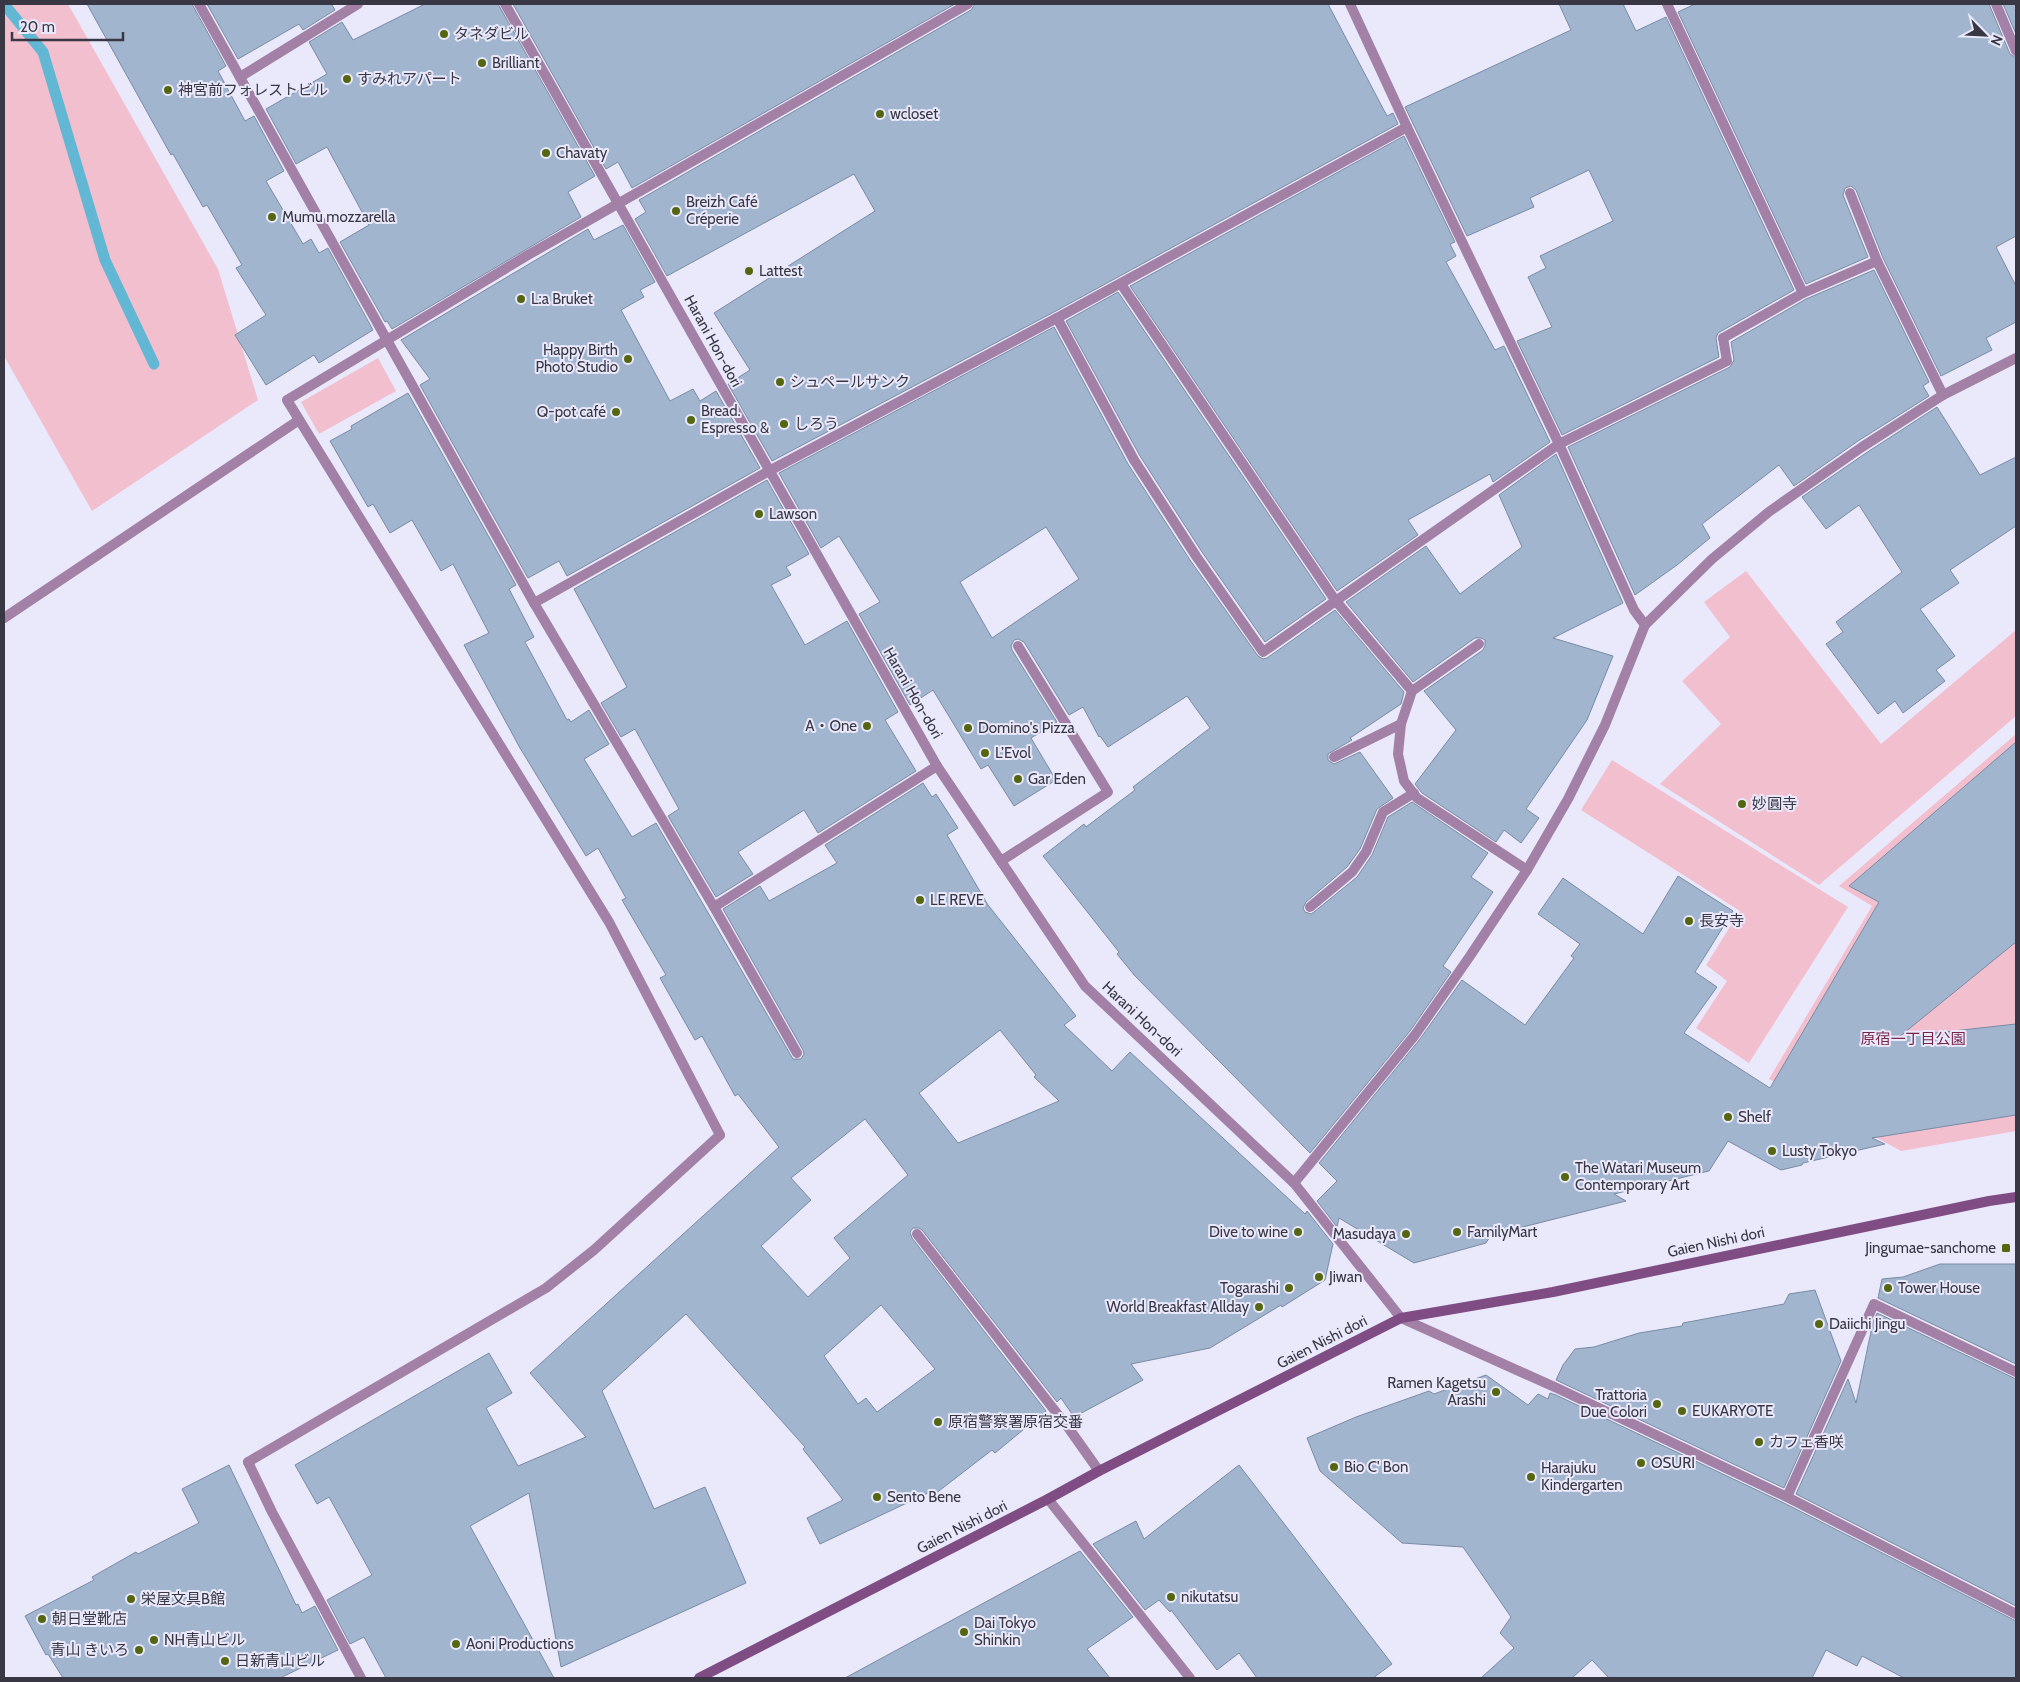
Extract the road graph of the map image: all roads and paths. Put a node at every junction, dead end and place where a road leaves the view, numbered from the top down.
1 (199, 4) edge
2 (358, 4) edge
3 (505, 4) edge
4 (968, 4) edge
5 (1350, 4) edge
6 (1667, 4) edge
7 (1996, 4) edge
8 (2016, 51) edge
9 (240, 77) junction
10 (1407, 127) junction
11 (1850, 193) dead end
12 (619, 204) junction
13 (1877, 261) junction
14 (1121, 284) junction
15 (1803, 293) junction
16 (1057, 318) junction
17 (386, 340) junction
18 (2016, 358) edge
19 (1943, 395) junction
20 (299, 420) junction
21 (1560, 444) junction
22 (769, 471) junction
23 (1335, 600) junction
24 (534, 604) junction
25 (4, 618) edge
26 (1645, 625) junction
27 (1479, 644) dead end
28 (1018, 646) dead end
29 (1412, 690) junction
30 (1401, 724) junction
31 (1334, 757) dead end
32 (937, 766) junction
33 (1414, 793) junction
34 (1001, 861) junction
35 (1527, 870) junction
36 (714, 907) junction
37 (1310, 907) dead end
38 (797, 1053) dead end
39 (1294, 1183) junction
40 (2016, 1197) edge
41 (917, 1234) dead end
42 (1401, 1318) junction
43 (2016, 1372) edge
44 (1099, 1471) junction
45 (1787, 1497) junction
46 (1048, 1499) junction
47 (2016, 1614) edge
48 (361, 1678) edge
49 (699, 1678) edge
50 (1190, 1678) edge

1 - 9 street
2 - 9 street
3 - 12 street, Harani Hon-dori
4 - 12 street
5 - 10 street
6 - 15 street
7 - 8 street
9 - 17 street
10 - 14 street
10 - 21 street
11 - 13 street
12 - 17 street
12 - 22 street, Harani Hon-dori
13 - 15 street
13 - 19 street
14 - 16 street
14 - 23 street
15 - 21 street
16 - 22 street
16 - 23 street
17 - 20 street
17 - 24 street
18 - 19 street
19 - 26 street
20 - 25 street
20 - 48 street
21 - 23 street
21 - 26 street
22 - 24 street
22 - 32 street, Harani Hon-dori
23 - 29 street
24 - 36 street
26 - 35 street
27 - 29 street
28 - 34 street
29 - 30 street
30 - 31 street
30 - 33 street
32 - 34 street, Harani Hon-dori
32 - 36 street
33 - 35 street
33 - 37 street
34 - 39 street, Harani Hon-dori
35 - 39 street
36 - 38 street
39 - 42 street, Harani Hon-dori
40 - 42 main road, Gaien Nishi dori
41 - 44 street
42 - 44 main road, Gaien Nishi dori
42 - 45 street
43 - 45 street
44 - 46 main road, Gaien Nishi dori
45 - 47 street
46 - 49 main road, Gaien Nishi dori
46 - 50 street

